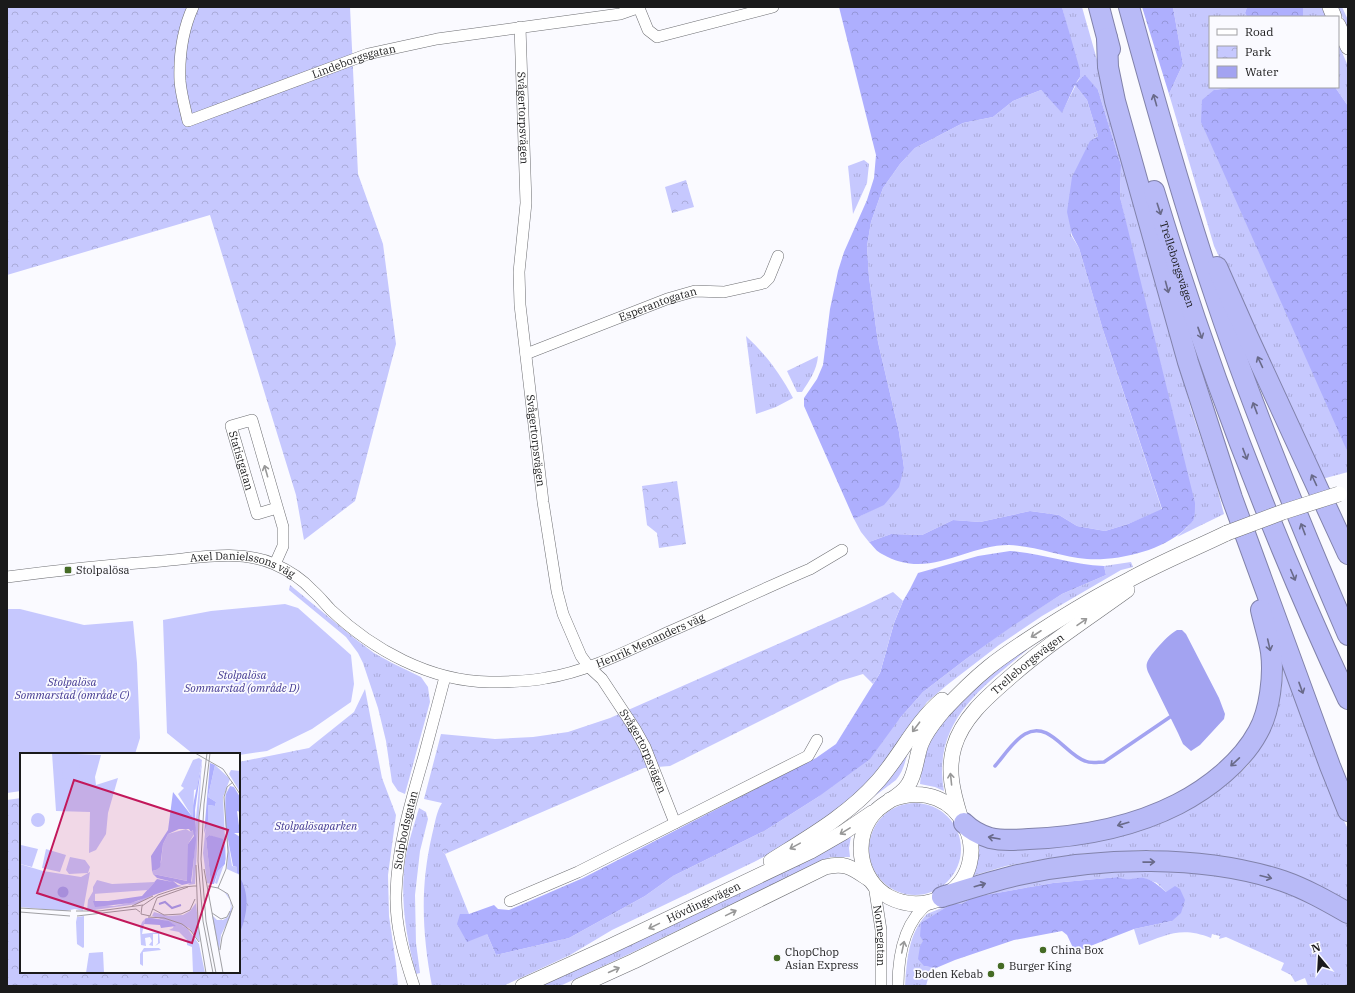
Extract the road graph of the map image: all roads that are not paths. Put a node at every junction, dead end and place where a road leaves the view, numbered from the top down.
1 (193, 7) edge
2 (640, 7) edge
3 (773, 7) edge
4 (1099, 7) edge
5 (1129, 7) edge
6 (520, 27) junction
7 (1339, 27) edge
8 (1107, 38) junction
9 (1348, 47) edge
10 (1166, 137) junction
11 (778, 256) dead end
12 (526, 354) junction
13 (1344, 493) edge
14 (1232, 498) junction
15 (277, 508) junction
16 (842, 550) dead end
17 (1348, 554) edge
18 (1178, 557) junction
19 (274, 564) junction
20 (7, 577) edge
21 (1348, 635) edge
22 (589, 667) junction
23 (989, 667) junction
24 (445, 677) junction
25 (1348, 699) edge
26 (817, 740) dead end
27 (890, 800) junction
28 (878, 809) junction
29 (1348, 811) edge
30 (962, 820) junction
31 (675, 823) junction
32 (871, 882) junction
33 (707, 900) junction
34 (936, 900) junction
35 (510, 901) dead end
36 (1348, 913) edge
37 (414, 986) edge
38 (523, 986) edge
39 (579, 986) edge
40 (881, 986) edge
41 (898, 986) edge

1 - 6 street, Lindeborgsgatan
2 - 3 street
2 - 6 street, Lindeborgsgatan
4 - 8 highway, Trelleborgsvägen
10 -> 5 highway
6 - 12 street, Svågertorpsvägen
7 - 9 street
8 -> 14 highway
8 -> 25 highway, Trelleborgsvägen
17 -> 10 highway
21 -> 10 highway
11 - 12 street, Esperantogatan
12 - 22 street, Svågertorpsvägen
13 - 18 street, Trelleborgsvägen, bridge
14 -> 29 highway
14 -> 30 highway
15 -> 15 street, Statistgatan
15 - 19 street, Statistgatan
16 - 22 street, Henrik Menanders väg
18 -> 23 street, Trelleborgsvägen
30 -> 18 street, Trelleborgsvägen
19 - 20 street, Axel Danielssons väg
19 - 24 street, Axel Danielssons väg
22 - 24 street, Henrik Menanders väg
22 - 31 street, Svågertorpsvägen
23 - 27 street, Trelleborgsvägen
23 -> 33 street
24 - 37 street, Stolpbodsgatan
26 - 31 street
27 - 28 street
27 - 30 street
28 - 32 street
28 -> 33 street, Hövdingevägen
30 - 34 street
31 - 35 street
32 - 34 street
39 -> 32 street, Hövdingevägen
32 - 40 street, Nornegatan
33 -> 38 street, Hövdingevägen
34 -> 36 highway
41 -> 34 street, Nornegatan

